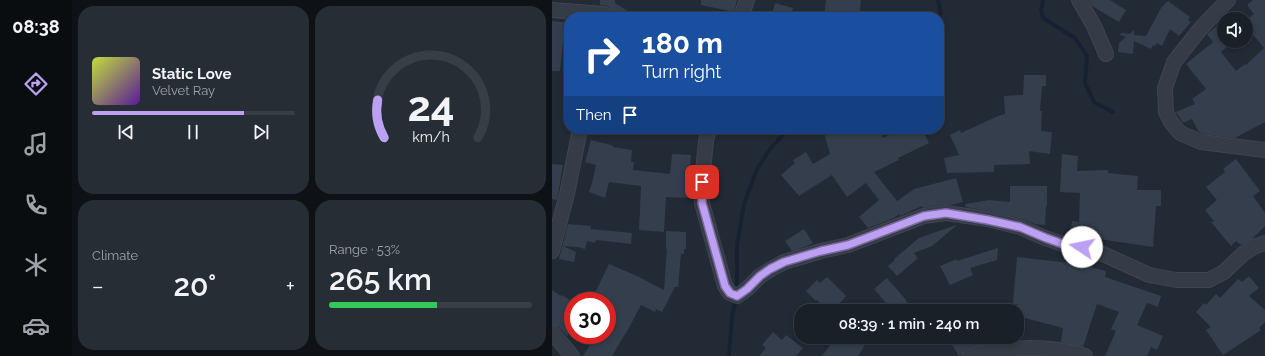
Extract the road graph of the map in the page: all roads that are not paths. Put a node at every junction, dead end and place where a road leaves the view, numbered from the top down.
1 (747, 0) edge
2 (1079, 0) edge
3 (1228, 0) edge
4 (552, 10) edge
5 (570, 12) edge
6 (743, 12) edge
7 (1106, 54) dead end
8 (579, 134) edge
9 (706, 134) edge
10 (1265, 150) edge
11 (1265, 243) edge
12 (552, 251) edge
13 (552, 332) edge
14 (572, 356) edge
15 (971, 356) edge
16 (1085, 356) edge

1 - 6 street
2 - 7 street
3 - 10 street
4 - 5 street
8 - 12 street
9 - 11 street
13 - 14 street
15 - 16 street

